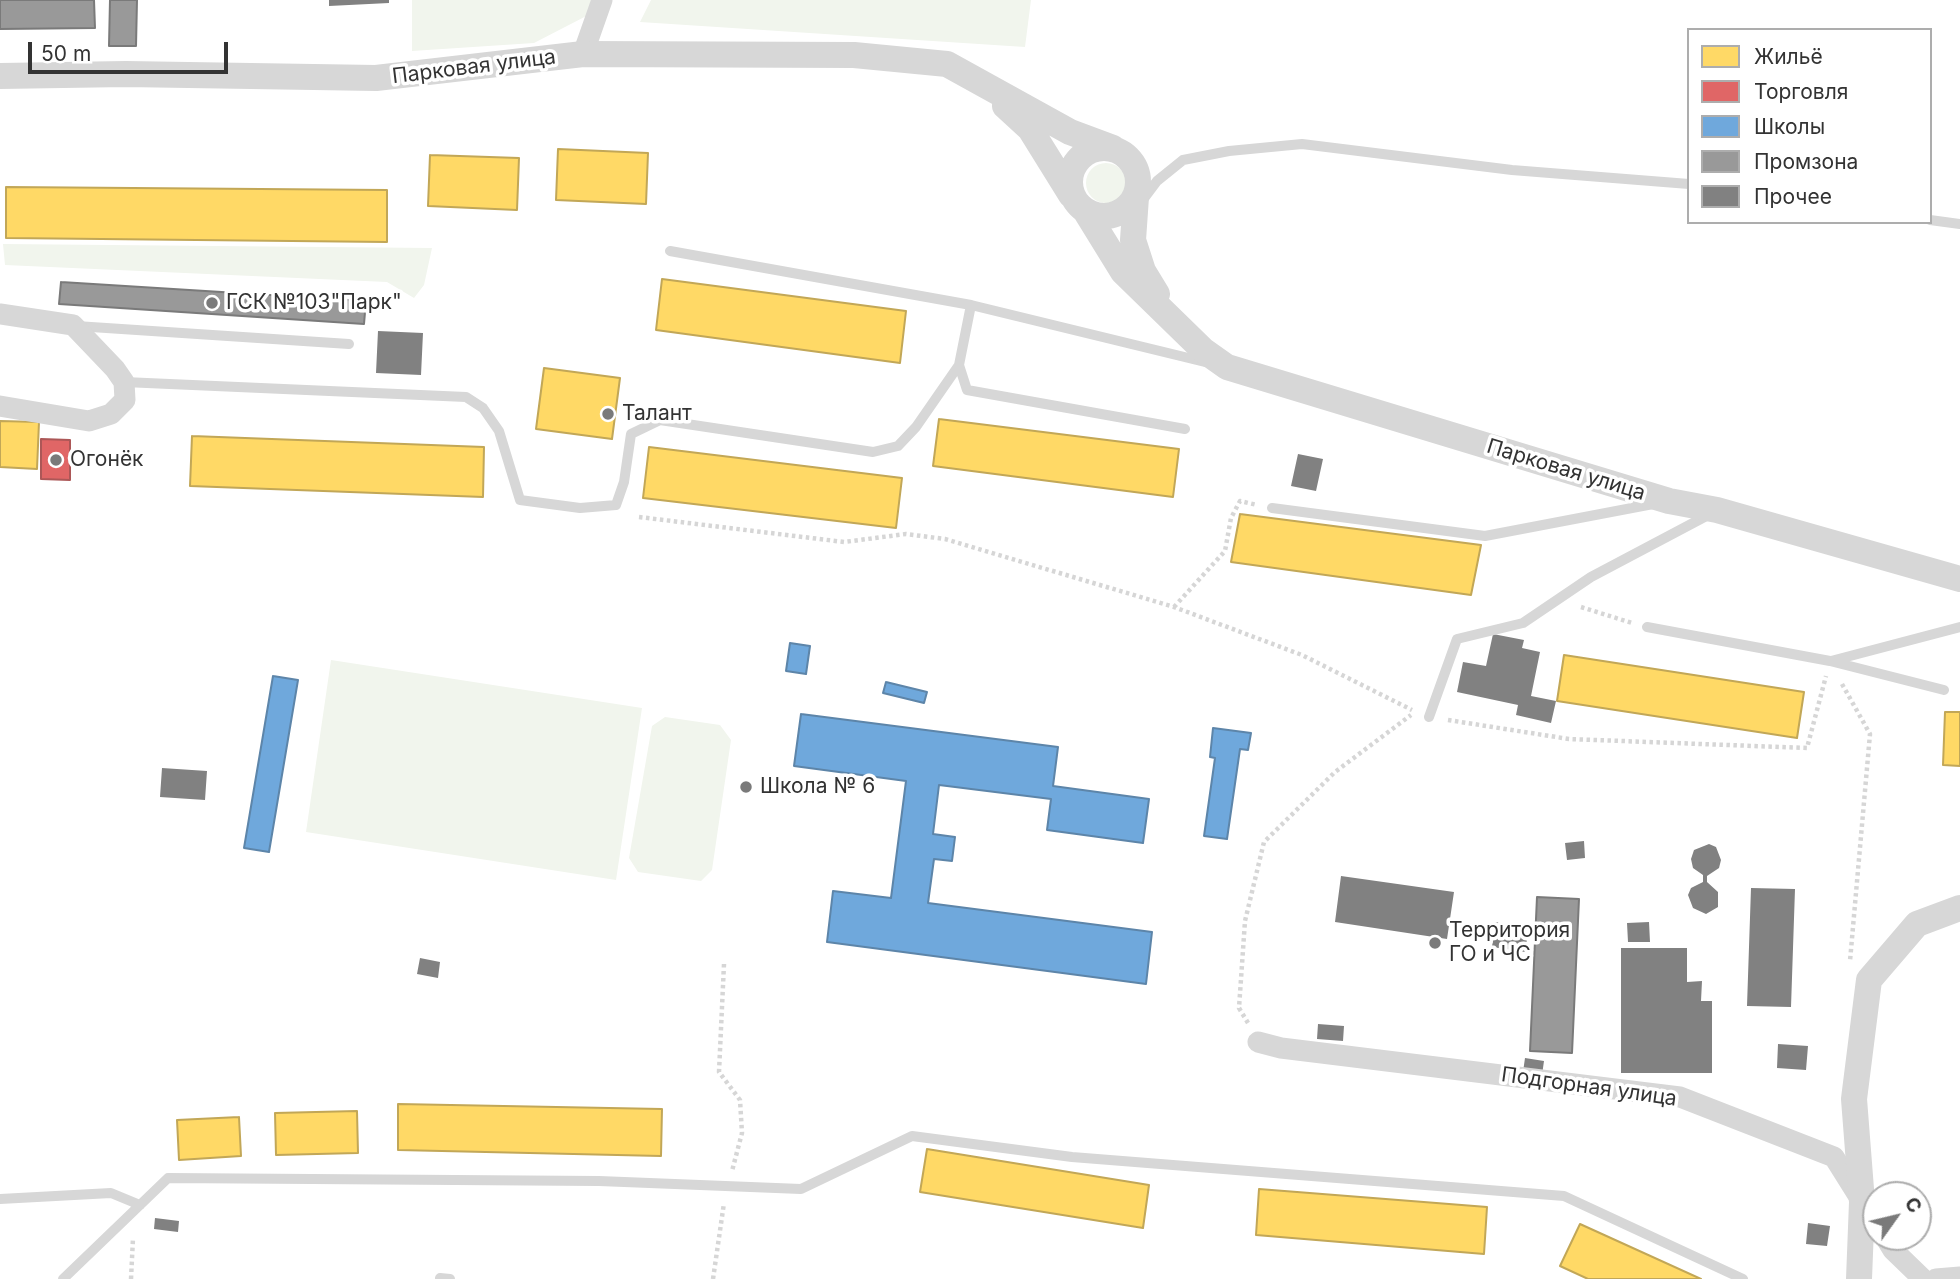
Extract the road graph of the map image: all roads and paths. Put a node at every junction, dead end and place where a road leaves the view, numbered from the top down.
1 (602, 0) edge
2 (583, 54) junction
3 (947, 64) junction
4 (0, 76) edge
5 (1113, 148) junction
6 (1687, 184) edge
7 (1137, 202) junction
8 (1079, 204) junction
9 (1932, 220) edge
10 (1960, 224) edge
11 (670, 251) dead end
12 (971, 305) junction
13 (0, 314) edge
14 (73, 326) junction
15 (1185, 332) junction
16 (349, 344) dead end
17 (959, 365) junction
18 (1227, 367) junction
19 (124, 383) junction
20 (0, 405) edge
21 (1185, 429) dead end
22 (1669, 501) junction
23 (1272, 508) joint
24 (1717, 510) junction
25 (639, 517) dead end
26 (1960, 579) edge
27 (1559, 599) junction
28 (1174, 607) junction
29 (1626, 621) dead end
30 (1647, 626) dead end
31 (1960, 627) edge
32 (1830, 661) junction
33 (1944, 690) dead end
34 (1415, 712) junction
35 (1429, 717) junction
36 (1858, 847) dead end
37 (1960, 908) edge
38 (724, 964) dead end
39 (1258, 1042) joint
40 (1865, 1181) edge
41 (728, 1186) junction
42 (0, 1199) edge
43 (1862, 1202) edge
44 (137, 1208) junction
45 (1863, 1251) edge
46 (1894, 1251) edge
47 (1960, 1277) edge
48 (63, 1279) edge
49 (131, 1279) edge
50 (713, 1279) edge
51 (1742, 1279) edge
52 (1859, 1279) edge
53 (1923, 1279) edge
54 (1936, 1279) edge

1 - 2 street
2 - 3 street, Парковая улица
2 - 4 street, Парковая улица
3 - 5 street, Парковая улица
3 - 8 street, Парковая улица
5 - 7 street
5 - 8 street
6 - 7 lane
7 - 8 street
7 - 15 street, Парковая улица
8 - 15 street, Парковая улица
9 - 10 lane
11 - 12 lane
12 - 17 lane
12 - 18 lane
13 - 14 street
14 - 16 lane
14 - 19 street
15 - 18 street, Парковая улица
17 - 19 lane
17 - 21 lane
18 - 22 street, Парковая улица
19 - 20 street
22 - 23 lane
22 - 24 street, Парковая улица
23 - 28 path
24 - 26 street, Парковая улица
24 - 27 lane
25 - 28 path
27 - 29 path
27 - 35 lane
28 - 34 path
30 - 32 lane
31 - 32 lane
32 - 33 lane
32 - 35 path
32 - 36 path
34 - 35 path
34 - 39 path
37 - 40 street
38 - 41 path
39 - 43 street, Подгорная улица
41 - 44 lane
41 - 50 path
41 - 51 lane
42 - 44 lane
44 - 48 lane
44 - 49 path
45 - 52 street
46 - 53 street
47 - 54 street

